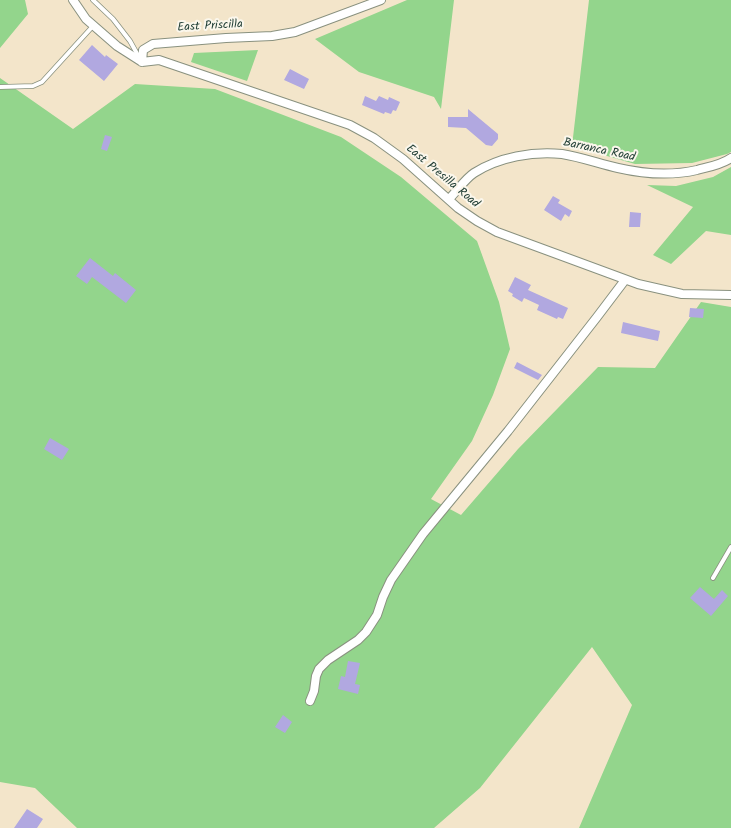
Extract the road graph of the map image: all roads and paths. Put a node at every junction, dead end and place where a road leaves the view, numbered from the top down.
1 (73, 0) edge
2 (93, 0) edge
3 (381, 0) edge
4 (94, 25) junction
5 (142, 62) junction
6 (0, 87) edge
7 (731, 158) edge
8 (448, 199) junction
9 (624, 280) junction
10 (731, 295) edge
11 (731, 547) edge
12 (713, 578) dead end
13 (310, 701) dead end

1 - 4 street
2 - 5 lane
3 - 5 street, East Priscilla
4 - 5 street
4 - 6 lane
5 - 8 street, East Presilla Road
7 - 8 street, Barranca Road
8 - 9 street, East Presilla Road
9 - 10 street, East Presilla Road
9 - 13 street
11 - 12 lane

